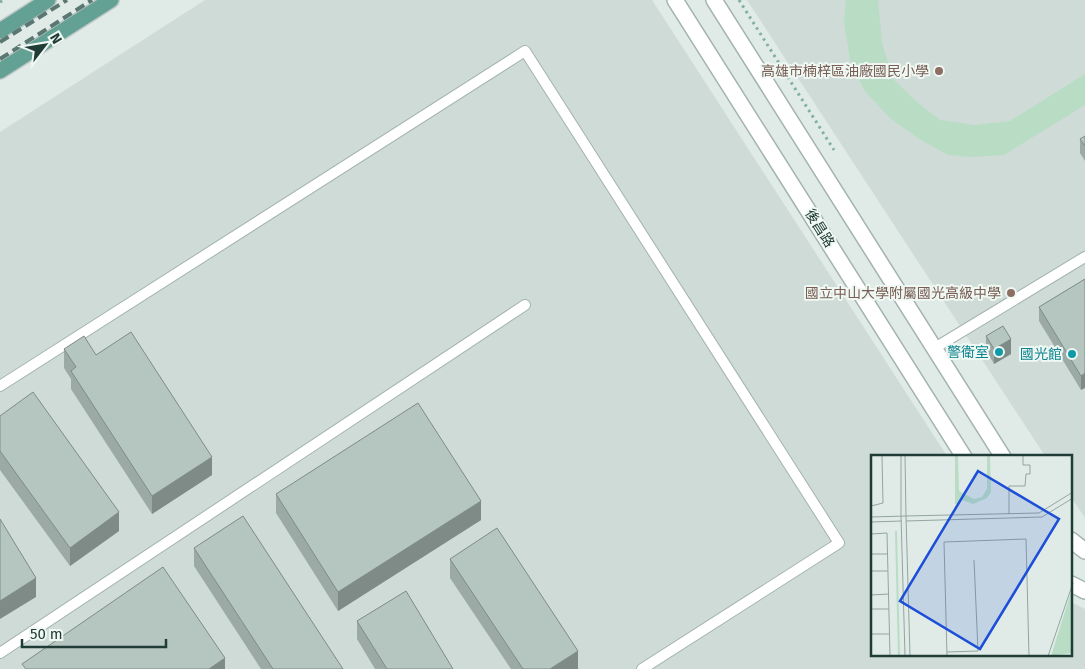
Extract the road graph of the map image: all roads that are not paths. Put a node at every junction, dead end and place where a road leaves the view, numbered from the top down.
1 (48, 0) edge
2 (110, 0) edge
3 (675, 0) edge
4 (714, 0) edge
5 (0, 31) edge
6 (0, 71) edge
7 (1085, 257) edge
8 (525, 305) dead end
9 (933, 349) junction
10 (0, 386) edge
11 (963, 455) edge
12 (1002, 455) edge
13 (1072, 541) edge
14 (1085, 551) edge
15 (1072, 584) edge
16 (1085, 591) edge
17 (0, 654) edge
18 (642, 669) edge

1 - 5 main road
2 - 6 main road
3 - 11 street, 後昌路
4 - 9 street
7 - 9 lane
8 - 17 lane
9 - 12 street
10 - 18 lane
13 - 14 street
15 - 16 street

